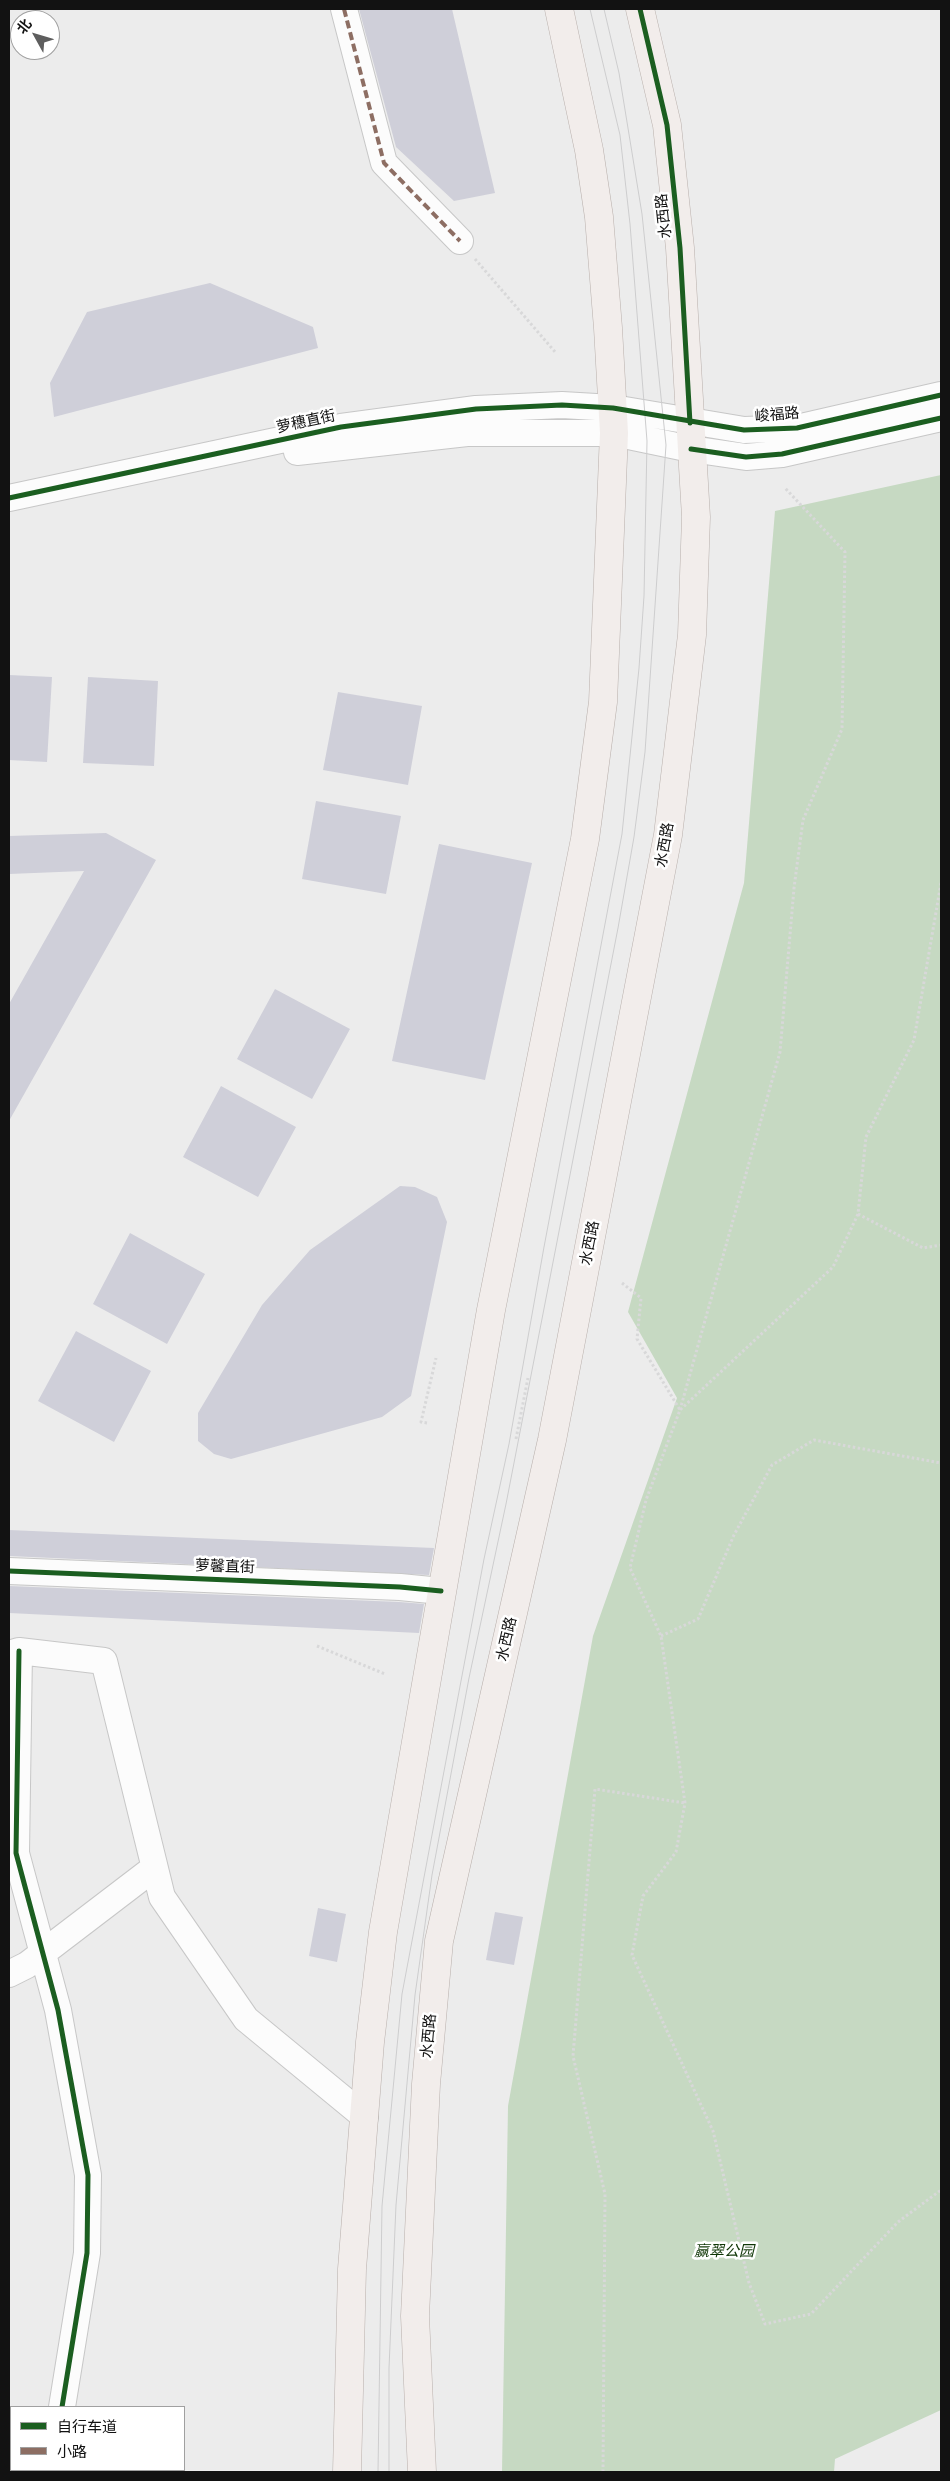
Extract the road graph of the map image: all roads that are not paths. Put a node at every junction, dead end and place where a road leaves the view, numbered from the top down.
1 (344, 9) edge
2 (559, 9) edge
3 (640, 9) edge
4 (460, 241) road end
5 (941, 395) edge
6 (941, 418) edge
7 (613, 421) junction
8 (691, 436) junction
9 (9, 498) edge
10 (9, 513) edge
11 (9, 1571) edge
12 (441, 1591) junction
13 (14, 1653) edge
14 (154, 1868) junction
15 (43, 1953) junction
16 (9, 1974) edge
17 (365, 2117) junction
18 (62, 2406) edge
19 (347, 2472) edge
20 (422, 2472) edge

1 - 4 street
2 - 7 main road
3 - 8 main road, 水西路
5 - 8 street, 峻福路
6 - 8 street, 峻福路
7 - 8 street, 峻福路
7 - 9 street, 萝穗直街
7 - 10 street, 萝穗直街
7 - 12 main road
8 - 20 main road, 水西路
11 - 12 street, 萝馨直街
12 - 17 main road
13 - 14 street
13 - 15 street
14 - 15 street
14 - 17 street
15 - 16 street
15 - 18 street
17 - 19 main road

